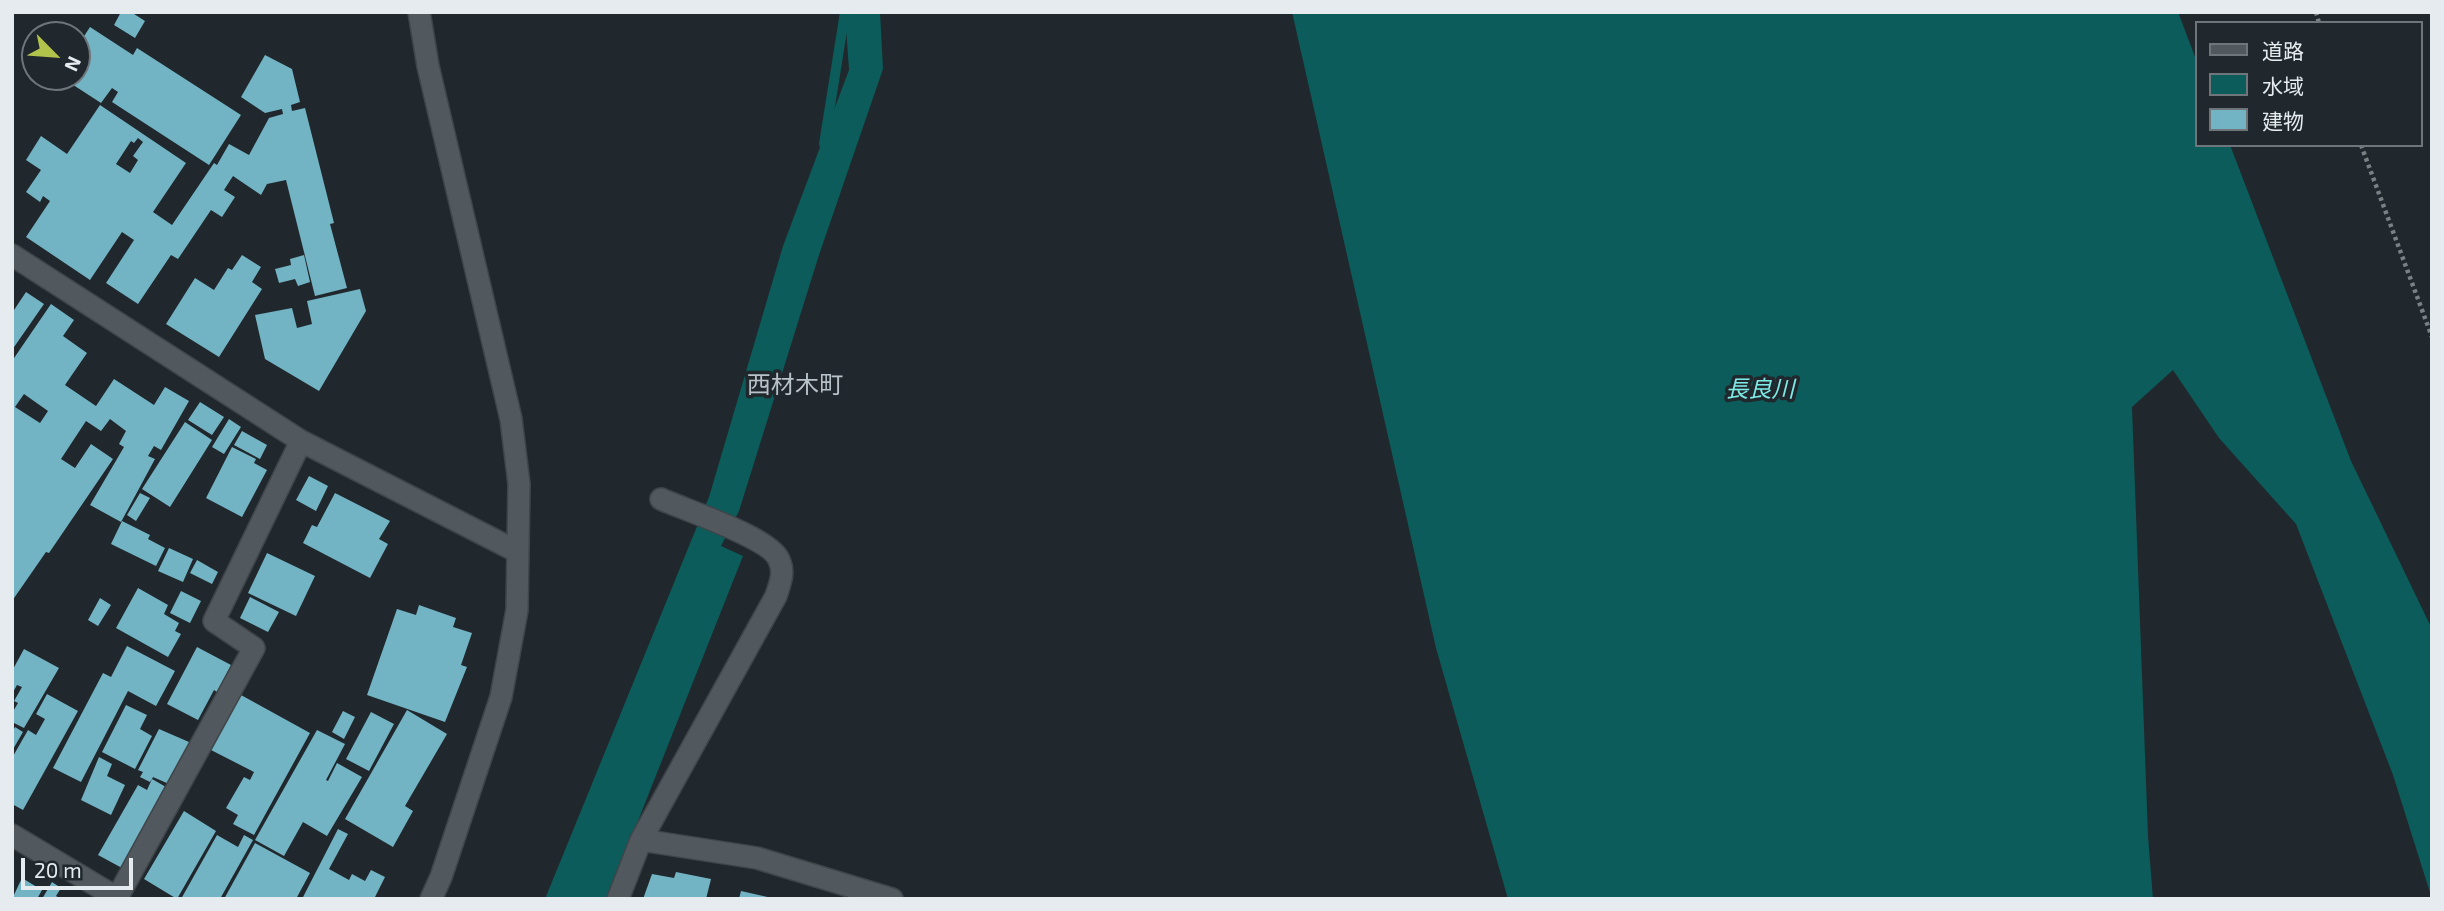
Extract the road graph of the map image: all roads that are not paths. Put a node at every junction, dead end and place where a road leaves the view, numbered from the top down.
1 (419, 12) edge
2 (16, 265) edge
3 (301, 441) junction
4 (667, 502) dead end
5 (516, 551) junction
6 (12, 835) edge
7 (641, 840) junction
8 (118, 898) edge
9 (431, 899) edge
10 (618, 899) edge
11 (892, 899) edge

1 - 5 street
2 - 3 street
3 - 5 street
3 - 8 street
4 - 7 street
5 - 9 street
6 - 8 street
7 - 10 street
7 - 11 street

